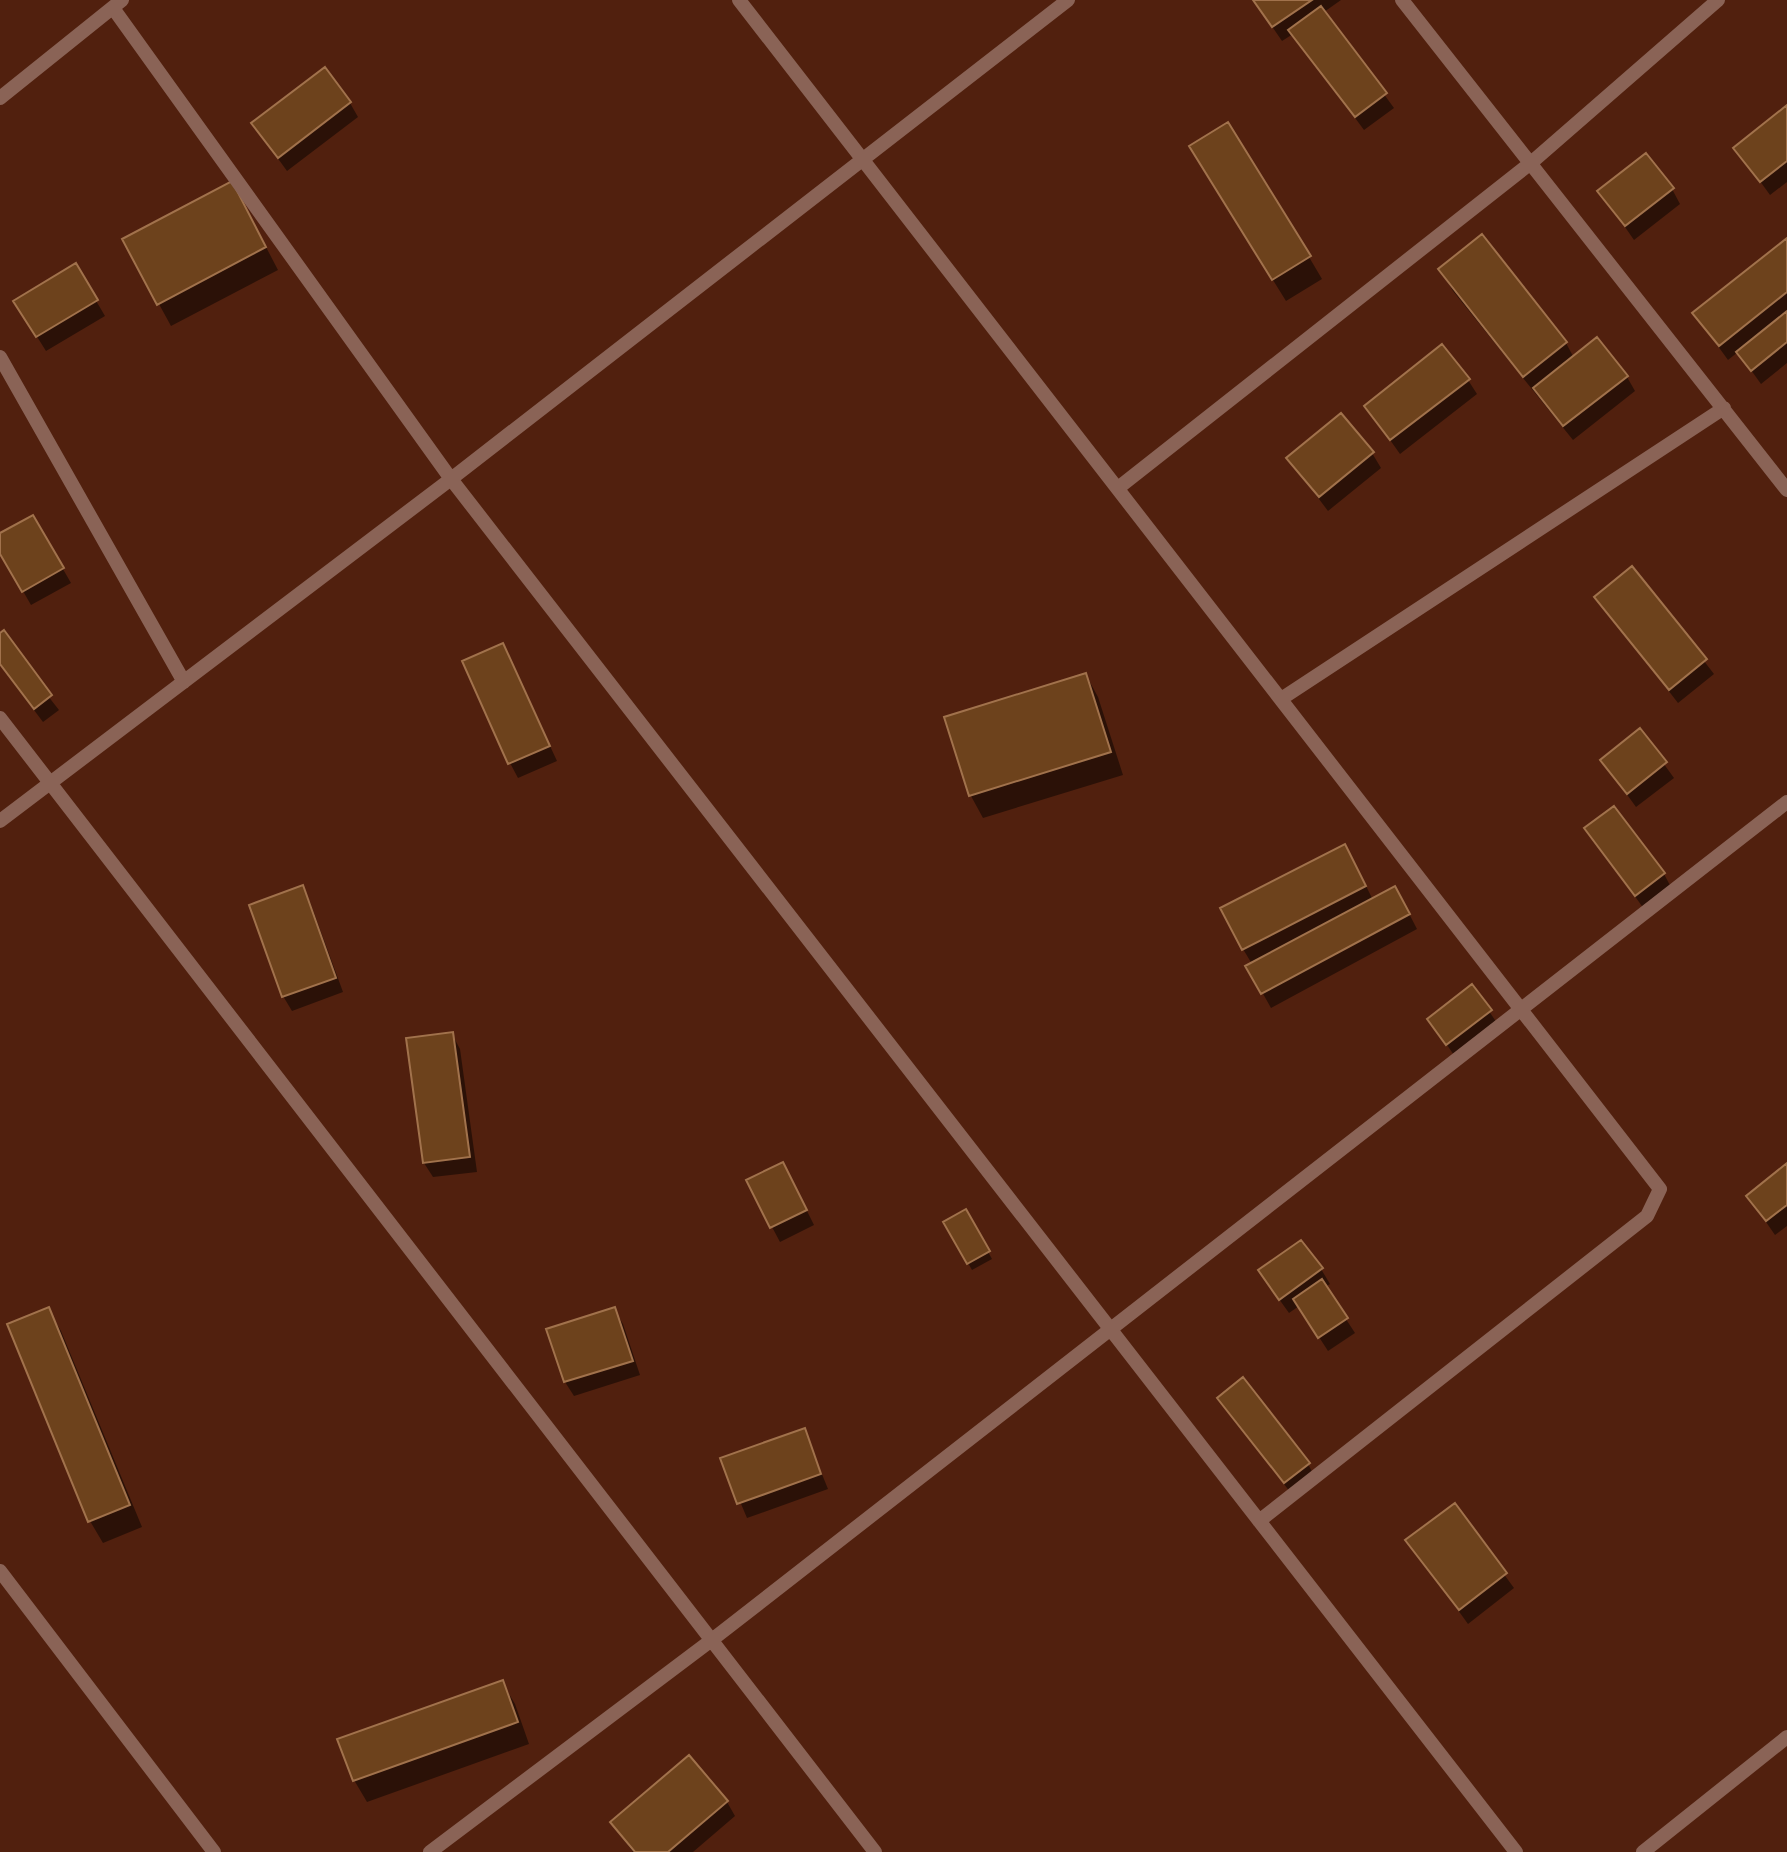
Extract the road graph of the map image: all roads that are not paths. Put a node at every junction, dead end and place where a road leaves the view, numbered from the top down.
1 (739, 0) edge
2 (1068, 0) edge
3 (1402, 0) edge
4 (1718, 0) edge
5 (118, 4) edge
6 (0, 99) edge
7 (863, 161) junction
8 (1532, 162) junction
9 (0, 357) edge
10 (1724, 408) junction
11 (451, 479) junction
12 (1118, 488) junction
13 (1787, 490) edge
14 (184, 682) junction
15 (1281, 699) junction
16 (0, 718) edge
17 (50, 781) junction
18 (1787, 802) edge
19 (0, 821) edge
20 (1520, 1008) junction
21 (1109, 1328) junction
22 (1259, 1521) junction
23 (0, 1571) edge
24 (713, 1639) junction
25 (1787, 1737) edge
26 (214, 1852) edge
27 (430, 1852) edge
28 (875, 1852) edge
29 (1516, 1852) edge
30 (1643, 1852) edge

1 - 7 street
2 - 7 street
3 - 8 street
4 - 8 street
5 - 6 street
5 - 11 street
7 - 11 street
7 - 12 street
8 - 10 street
8 - 12 street
9 - 14 street
10 - 13 street
10 - 15 street
11 - 14 street
11 - 21 street
12 - 15 street
14 - 17 street
15 - 20 street
16 - 17 street
17 - 19 street
17 - 24 street
18 - 20 street
20 - 21 street
20 - 22 street
21 - 22 street
21 - 24 street
22 - 29 street
23 - 26 street
24 - 27 street
24 - 28 street
25 - 30 street

